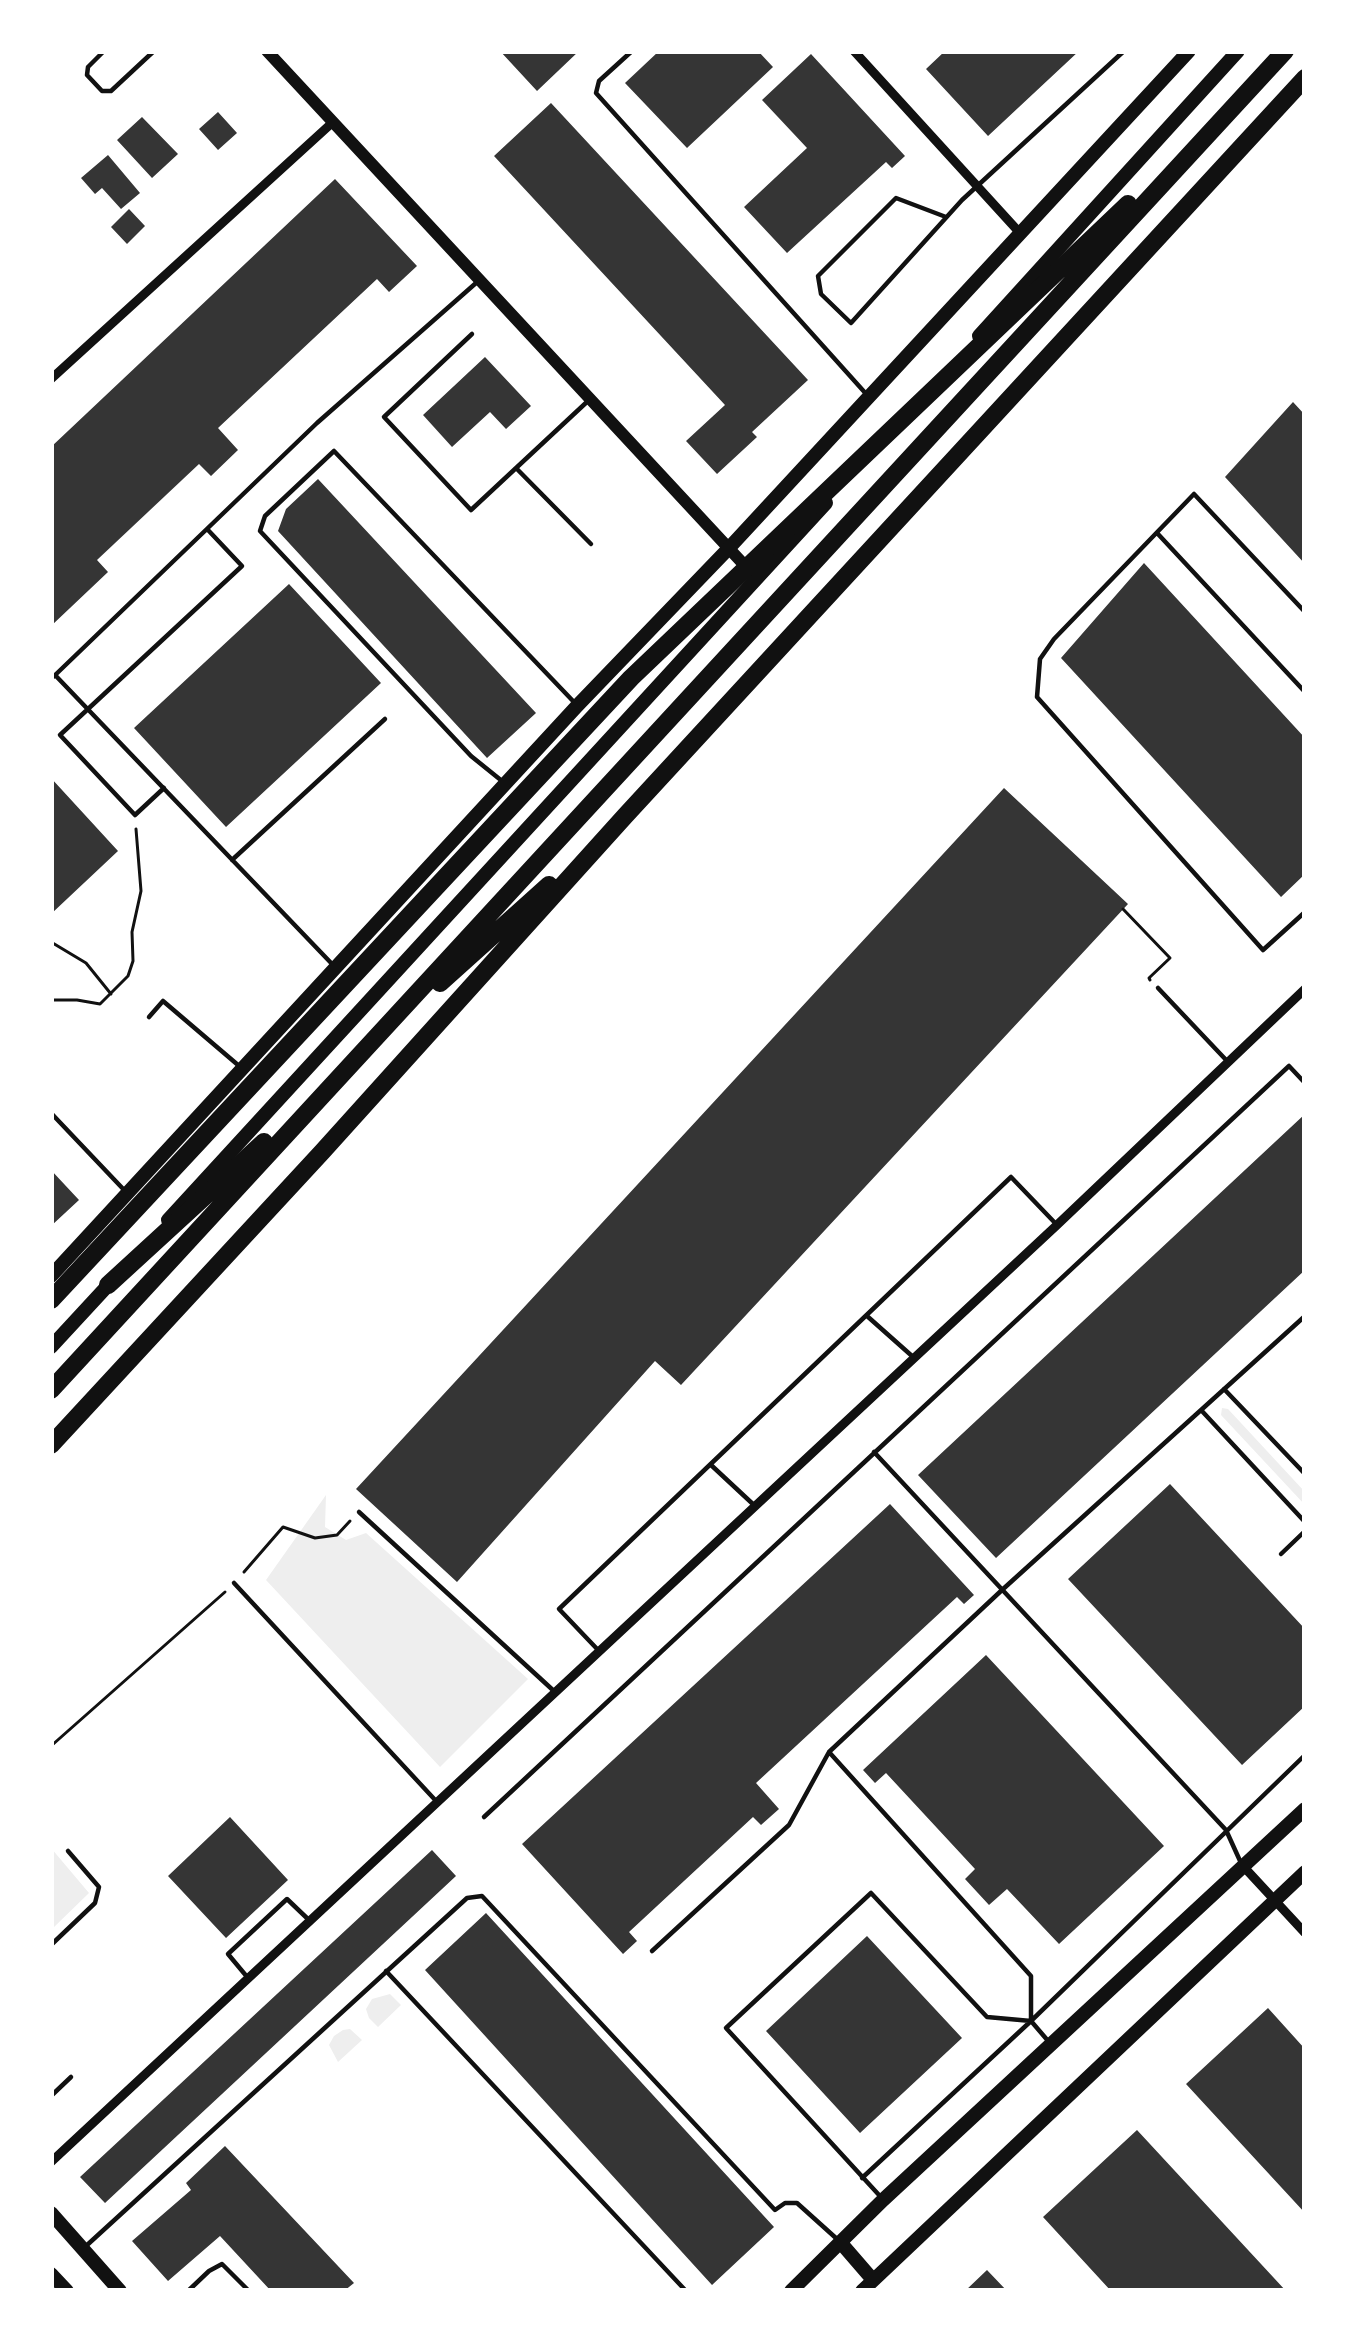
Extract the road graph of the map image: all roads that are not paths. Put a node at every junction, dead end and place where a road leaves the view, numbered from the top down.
1 (104, 51) edge
2 (154, 51) edge
3 (267, 51) edge
4 (632, 51) edge
5 (854, 51) edge
6 (1124, 51) edge
7 (1189, 51) edge
8 (1238, 51) edge
9 (1285, 51) edge
10 (1305, 78) edge
11 (1224, 116) junction
12 (333, 122) junction
13 (977, 186) junction
14 (946, 217) junction
15 (1019, 232) junction
16 (480, 280) junction
17 (472, 334) dead end
18 (51, 379) edge
19 (868, 396) junction
20 (590, 400) junction
21 (516, 468) junction
22 (208, 530) junction
23 (1158, 534) junction
24 (591, 544) dead end
25 (729, 548) junction
26 (758, 579) junction
27 (1305, 612) edge
28 (53, 677) edge
29 (1305, 692) edge
30 (577, 706) junction
31 (89, 707) junction
32 (385, 718) dead end
33 (506, 784) junction
34 (164, 788) junction
35 (625, 816) junction
36 (232, 860) junction
37 (1305, 912) edge
38 (337, 969) junction
39 (1157, 988) road end
40 (1305, 989) edge
41 (149, 1017) dead end
42 (1229, 1062) junction
43 (244, 1069) junction
44 (1305, 1083) edge
45 (51, 1114) edge
46 (128, 1193) junction
47 (1057, 1225) junction
48 (51, 1276) edge
49 (108, 1285) junction
50 (51, 1300) edge
51 (867, 1316) junction
52 (1305, 1316) edge
53 (51, 1347) edge
54 (914, 1358) junction
55 (1224, 1389) junction
56 (51, 1390) edge
57 (1201, 1410) junction
58 (51, 1445) edge
59 (874, 1452) junction
60 (711, 1465) junction
61 (1305, 1474) edge
62 (755, 1506) junction
63 (359, 1512) road end
64 (1305, 1522) edge
65 (1305, 1531) edge
66 (1280, 1554) dead end
67 (234, 1583) road end
68 (1002, 1590) junction
69 (599, 1651) junction
70 (555, 1692) junction
71 (829, 1752) junction
72 (1305, 1755) edge
73 (437, 1802) junction
74 (1305, 1809) edge
75 (484, 1816) dead end
76 (1226, 1829) junction
77 (68, 1851) dead end
78 (1243, 1866) junction
79 (1305, 1872) edge
80 (1274, 1900) junction
81 (310, 1921) junction
82 (1305, 1933) edge
83 (51, 1945) edge
84 (652, 1951) dead end
85 (386, 1971) junction
86 (248, 1978) junction
87 (1031, 2021) junction
88 (1052, 2044) junction
89 (71, 2078) dead end
90 (51, 2096) edge
91 (51, 2162) edge
92 (862, 2178) junction
93 (884, 2200) junction
94 (51, 2213) edge
95 (841, 2243) junction
96 (83, 2249) junction
97 (51, 2273) edge
98 (868, 2286) edge
99 (67, 2291) edge
100 (120, 2291) edge
101 (188, 2291) edge
102 (249, 2291) edge
103 (686, 2291) edge
104 (791, 2291) edge

1 - 2 lane
3 - 12 street
4 - 19 lane
5 - 13 street
6 - 13 lane
7 - 15 main road
8 - 26 main road
9 - 11 highway
10 - 35 highway
11 - 50 highway
11 - 56 highway
12 - 16 street
12 - 18 street
13 - 14 lane
13 - 15 street
14 - 14 lane
15 - 19 main road
16 - 20 street
16 - 22 lane
17 - 21 lane
19 - 25 main road
20 - 21 lane
20 - 25 street
21 - 24 lane
22 - 28 lane
22 - 31 lane
23 - 27 lane
23 - 29 lane
23 - 37 lane
25 - 26 street
25 - 30 main road
26 - 49 main road
28 - 31 lane
30 - 33 main road
30 - 33 lane
31 - 34 lane
31 - 34 lane
32 - 36 lane
33 - 38 main road
34 - 36 lane
35 - 49 highway
35 - 58 highway
36 - 38 lane
38 - 43 main road
39 - 42 lane
40 - 42 street
41 - 43 lane
42 - 47 street
43 - 46 main road
44 - 59 lane
45 - 46 lane
46 - 48 main road
47 - 51 lane
47 - 54 street
49 - 53 main road
51 - 54 lane
51 - 60 lane
52 - 55 lane
54 - 62 street
55 - 57 lane
55 - 61 lane
57 - 64 lane
57 - 68 lane
59 - 68 lane
59 - 75 lane
60 - 62 lane
60 - 69 lane
62 - 69 street
63 - 70 lane
65 - 66 lane
67 - 73 lane
68 - 71 lane
68 - 76 lane
69 - 70 street
70 - 73 street
71 - 84 lane
71 - 87 lane
72 - 76 lane
73 - 81 street
74 - 78 main road
76 - 78 lane
76 - 87 lane
77 - 83 lane
78 - 80 street
78 - 88 main road
79 - 80 main road
80 - 82 street
80 - 98 main road
81 - 86 street
81 - 86 lane
85 - 95 lane
85 - 96 lane
85 - 103 lane
86 - 91 street
87 - 88 lane
87 - 92 lane
87 - 92 lane
88 - 93 main road
89 - 90 lane
92 - 93 lane
93 - 95 main road
94 - 96 main road
95 - 98 main road
95 - 104 main road
96 - 100 main road
97 - 99 main road
101 - 102 lane

